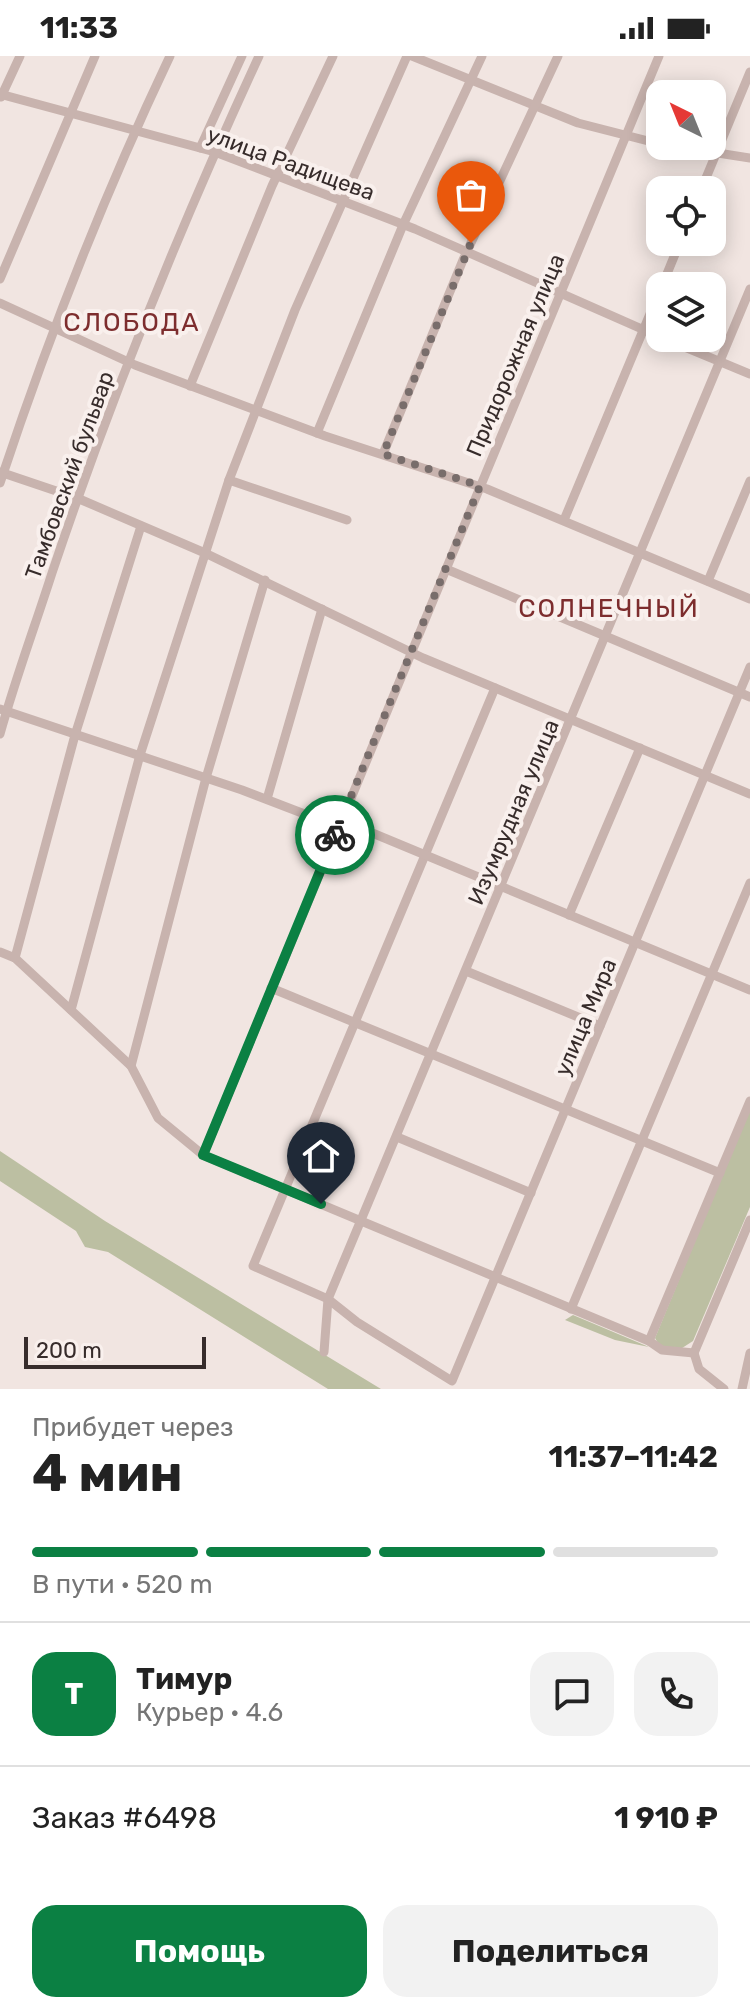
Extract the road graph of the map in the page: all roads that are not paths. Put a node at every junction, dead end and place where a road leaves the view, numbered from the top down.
1 (20, 56) edge
2 (95, 56) edge
3 (170, 56) edge
4 (242, 56) edge
5 (259, 56) edge
6 (333, 56) edge
7 (410, 56) edge
8 (482, 56) edge
9 (558, 56) edge
10 (659, 56) edge
11 (750, 72) edge
12 (469, 82) junction
13 (1, 97) edge
14 (532, 107) junction
15 (69, 112) junction
16 (136, 129) junction
17 (726, 131) edge
18 (625, 137) junction
19 (646, 141) edge
20 (200, 148) junction
21 (215, 152) junction
22 (726, 154) edge
23 (750, 158) edge
24 (276, 176) junction
25 (341, 200) junction
26 (403, 225) junction
27 (467, 251) junction
28 (0, 279) edge
29 (750, 289) edge
30 (560, 294) junction
31 (0, 303) edge
32 (646, 323) edge
33 (54, 327) junction
34 (643, 330) junction
35 (646, 331) edge
36 (698, 352) edge
37 (720, 361) junction
38 (128, 362) junction
39 (750, 374) edge
40 (190, 386) junction
41 (256, 411) junction
42 (317, 433) junction
43 (383, 454) junction
44 (1, 476) edge
45 (229, 480) junction
46 (750, 481) edge
47 (480, 486) junction
48 (77, 498) junction
49 (347, 520) dead end
50 (564, 520) junction
51 (141, 526) junction
52 (640, 552) junction
53 (205, 553) junction
54 (446, 569) junction
55 (265, 580) junction
56 (708, 581) junction
57 (750, 599) edge
58 (322, 609) junction
59 (606, 635) junction
60 (411, 652) junction
61 (750, 667) edge
62 (495, 688) junction
63 (740, 692) junction
64 (750, 697) edge
65 (3, 710) edge
66 (571, 719) junction
67 (0, 734) edge
68 (75, 735) junction
69 (640, 748) junction
70 (140, 755) junction
71 (704, 776) junction
72 (206, 778) junction
73 (750, 794) edge
74 (267, 799) junction
75 (341, 820) junction
76 (424, 854) junction
77 (750, 883) edge
78 (500, 887) junction
79 (569, 915) junction
80 (635, 943) junction
81 (0, 952) edge
82 (15, 958) junction
83 (466, 971) junction
84 (712, 974) junction
85 (271, 988) junction
86 (750, 990) edge
87 (71, 1010) junction
88 (355, 1021) junction
89 (600, 1026) junction
90 (431, 1054) junction
91 (131, 1066) junction
92 (750, 1101) edge
93 (566, 1110) junction
94 (397, 1137) junction
95 (642, 1141) junction
96 (203, 1155) junction
97 (720, 1173) junction
98 (285, 1189) junction
99 (531, 1193) junction
100 (750, 1220) edge
101 (362, 1221) junction
102 (748, 1231) edge
103 (495, 1278) junction
104 (328, 1299) junction
105 (571, 1309) junction
106 (649, 1341) junction
107 (324, 1352) dead end
108 (694, 1353) junction
109 (750, 1353) edge
110 (724, 1389) edge
111 (742, 1389) edge

1 - 13 street
2 - 15 street
3 - 16 street
4 - 20 street
5 - 21 street, Тамбовский бульвар
6 - 24 street
7 - 12 street
7 - 25 street
8 - 12 street
9 - 14 street
10 - 18 street, Придорожная улица
11 - 17 street
12 - 14 street
12 - 26 street
13 - 15 street, улица Радищева
14 - 18 street
14 - 27 street
15 - 16 street, улица Радищева
15 - 28 street
16 - 20 street, улица Радищева
16 - 33 street
18 - 19 street
18 - 30 street, Придорожная улица
20 - 21 street, улица Радищева
21 - 24 street, улица Радищева
21 - 38 street, Тамбовский бульвар
22 - 23 street
24 - 25 street, улица Радищева
24 - 40 street
25 - 26 street, улица Радищева
25 - 41 street
26 - 27 street, улица Радищева
26 - 42 street
27 - 30 street, улица Радищева
27 - 43 street
29 - 37 street, Изумрудная улица
30 - 34 street, улица Радищева
30 - 47 street, Придорожная улица
31 - 33 street
32 - 34 street
33 - 38 street
33 - 44 street
34 - 35 street, улица Радищева
34 - 50 street
36 - 37 street, улица Радищева
37 - 39 street, улица Радищева
37 - 52 street, Изумрудная улица
38 - 40 street
38 - 48 street, Тамбовский бульвар
40 - 41 street
41 - 42 street
41 - 45 street
42 - 43 street
43 - 47 street
44 - 48 street
45 - 49 street
45 - 53 street
46 - 56 street
47 - 50 street
47 - 54 street, Придорожная улица
48 - 51 street
48 - 65 street, Тамбовский бульвар
50 - 52 street
51 - 53 street
51 - 68 street
52 - 56 street
52 - 59 street, Изумрудная улица
53 - 55 street
53 - 70 street
54 - 59 street
54 - 60 street, Придорожная улица
55 - 58 street
55 - 72 street
56 - 57 street
58 - 60 street
58 - 74 street
59 - 63 street
59 - 66 street, Изумрудная улица
60 - 62 street
60 - 75 street, Придорожная улица
61 - 63 street, улица Мира
62 - 66 street
62 - 76 street
63 - 64 street
63 - 71 street, улица Мира
65 - 67 street, Тамбовский бульвар
65 - 68 street
66 - 69 street
66 - 78 street, Изумрудная улица
68 - 70 street
68 - 82 street
69 - 71 street
69 - 79 street
70 - 72 street
70 - 87 street
71 - 73 street
71 - 80 street, улица Мира
72 - 74 street
72 - 91 street
74 - 75 street
75 - 76 street
75 - 85 street, Придорожная улица
76 - 78 street
76 - 88 street
77 - 84 street
78 - 79 street
78 - 83 street, Изумрудная улица
79 - 80 street
80 - 84 street
80 - 89 street, улица Мира
81 - 82 street
82 - 87 street
83 - 89 street
83 - 90 street, Изумрудная улица
84 - 86 street
84 - 95 street
85 - 88 street
85 - 96 street, Придорожная улица
87 - 91 street
88 - 90 street
88 - 98 street
89 - 93 street, улица Мира
90 - 93 street
90 - 94 street, Изумрудная улица
91 - 96 street
92 - 97 street
93 - 95 street
93 - 99 street, улица Мира
94 - 99 street
94 - 101 street, Изумрудная улица
95 - 97 street
95 - 105 street
96 - 98 street
97 - 106 street
98 - 101 street
98 - 104 street
99 - 103 street, улица Мира
100 - 102 street
101 - 103 street
101 - 104 street, Изумрудная улица
102 - 108 street
103 - 104 street, улица Мира
103 - 105 street
104 - 107 street, Изумрудная улица
105 - 106 street
106 - 108 street
108 - 110 street
109 - 111 street

